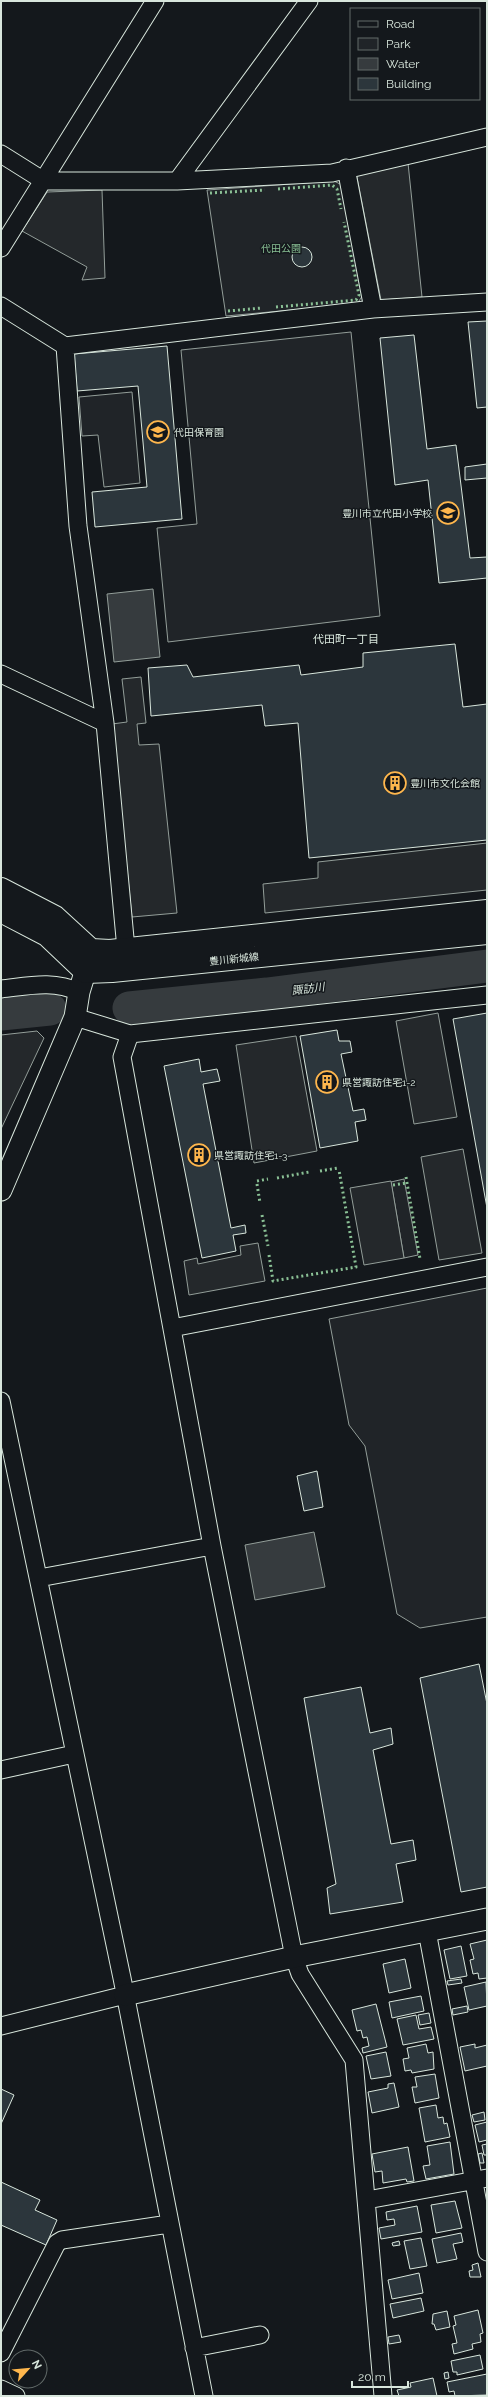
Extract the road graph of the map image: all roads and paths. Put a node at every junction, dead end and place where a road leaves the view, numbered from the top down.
1 (309, 1) edge
2 (151, 3) edge
3 (487, 137) edge
4 (1, 154) edge
5 (346, 168) junction
6 (44, 181) junction
7 (177, 181) junction
8 (1, 248) edge
9 (487, 302) edge
10 (1, 306) edge
11 (373, 308) junction
12 (65, 346) junction
13 (1, 674) edge
14 (104, 723) junction
15 (1, 889) edge
16 (1, 911) edge
17 (487, 911) edge
18 (487, 933) edge
19 (91, 950) junction
20 (126, 950) junction
21 (82, 982) junction
22 (1, 989) edge
23 (487, 995) edge
24 (75, 1017) junction
25 (130, 1034) junction
26 (1, 1190) edge
27 (487, 1267) edge
28 (172, 1328) junction
29 (1, 1402) edge
30 (212, 1546) junction
31 (39, 1578) junction
32 (74, 1754) junction
33 (1, 1770) edge
34 (487, 1919) edge
35 (427, 1931) junction
36 (294, 1957) junction
37 (125, 1995) junction
38 (1, 2026) edge
39 (480, 2179) edge
40 (367, 2200) junction
41 (169, 2224) junction
42 (487, 2252) edge
43 (260, 2335) dead end
44 (194, 2348) junction
45 (1, 2353) edge
46 (1, 2389) edge
47 (16, 2396) edge
48 (204, 2396) edge
49 (382, 2396) edge

1 - 7 street
2 - 6 street
3 - 5 street
4 - 6 street
5 - 7 street
5 - 11 street
6 - 7 street
6 - 8 street
9 - 11 street
10 - 12 street
11 - 12 street
12 - 14 street
13 - 14 street
14 - 20 street
15 - 19 main road
16 - 21 main road
17 - 20 main road, 豊川新城線
18 - 21 main road, 豊川新城線
19 - 20 main road, 豊川新城線
19 - 21 street
21 - 22 street
21 - 24 street
23 - 25 street
24 - 25 street
24 - 26 street
25 - 28 street
27 - 28 street
28 - 30 street
29 - 31 street
30 - 31 street
30 - 36 street
31 - 32 street
32 - 33 street
32 - 37 street
34 - 35 street
35 - 36 street
35 - 39 street
36 - 37 street
36 - 40 street
37 - 38 street
37 - 41 street
39 - 40 street
39 - 42 street
40 - 49 street
41 - 44 street
41 - 45 street
43 - 44 street
44 - 48 street
46 - 47 street

